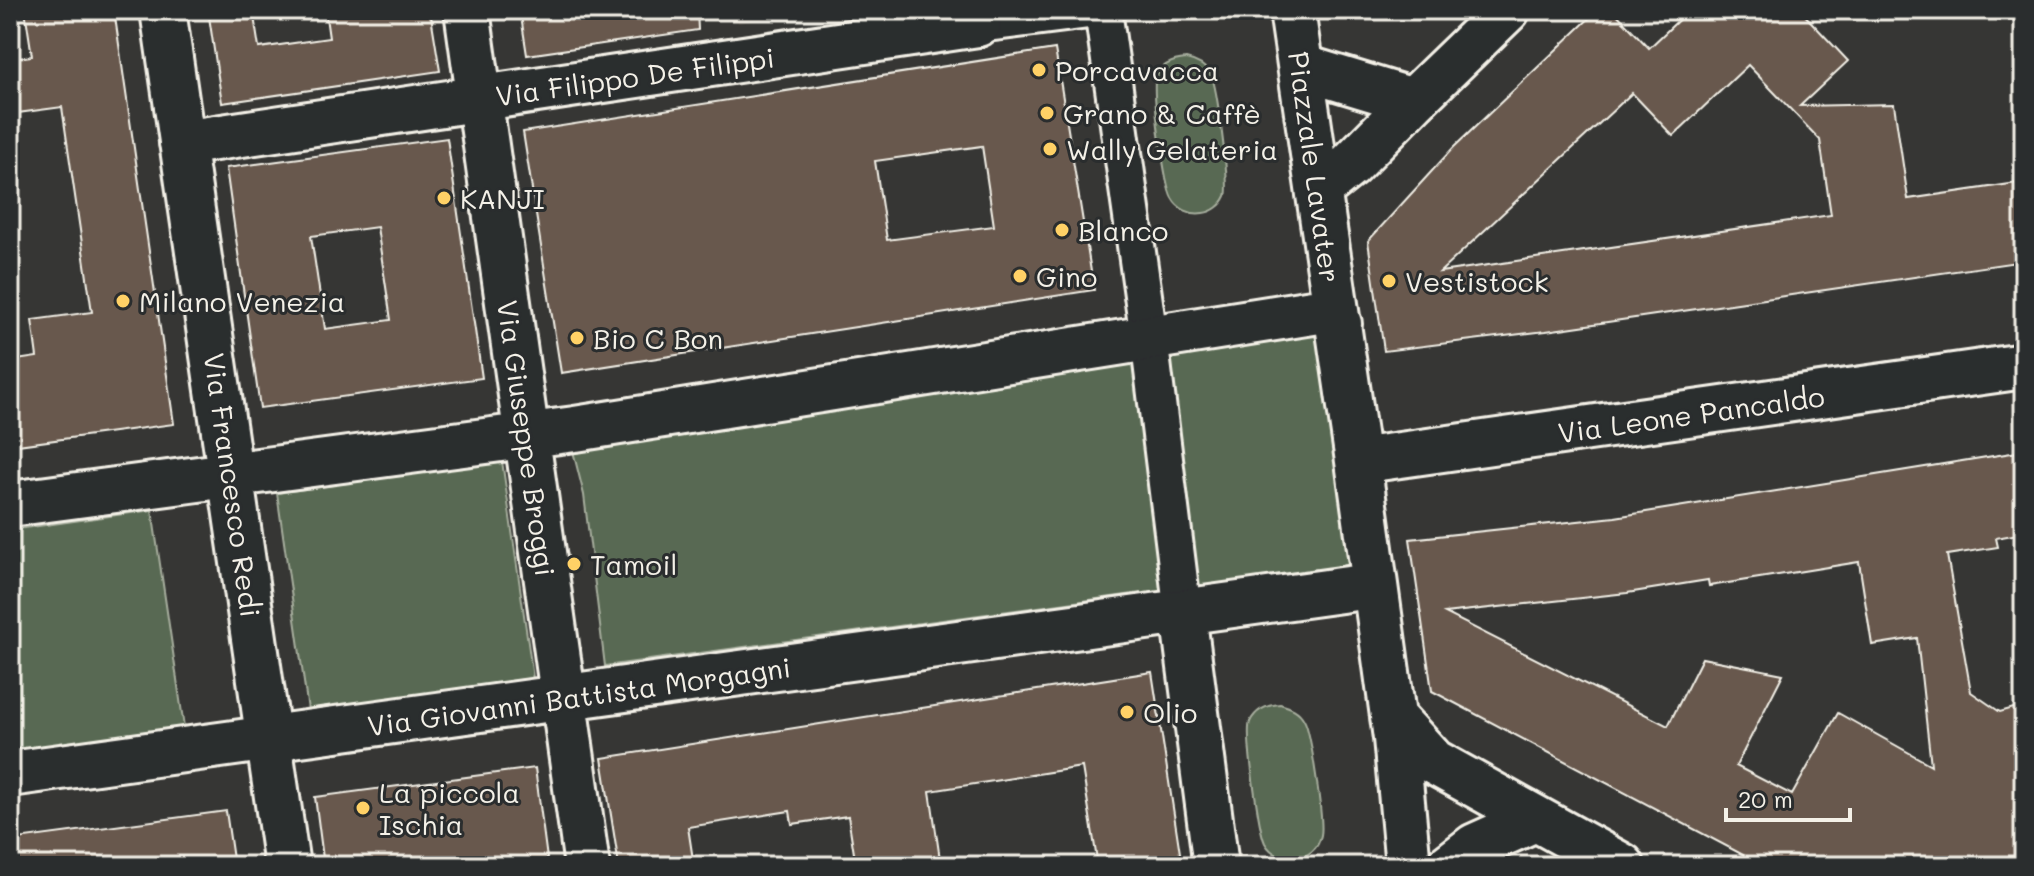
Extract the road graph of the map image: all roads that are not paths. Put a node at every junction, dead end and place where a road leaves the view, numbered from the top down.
1 (163, 10) edge
2 (467, 10) edge
3 (1089, 10) edge
4 (1103, 10) edge
5 (1292, 10) edge
6 (1507, 10) edge
7 (978, 24) joint
8 (1301, 67) junction
9 (480, 99) junction
10 (1413, 101) junction
11 (182, 143) junction
12 (1320, 189) junction
13 (1339, 324) junction
14 (1149, 338) junction
15 (2024, 366) edge
16 (526, 434) junction
17 (1358, 461) junction
18 (231, 476) junction
19 (10, 504) edge
20 (1374, 579) junction
21 (1165, 615) junction
22 (563, 697) junction
23 (1393, 717) junction
24 (270, 738) junction
25 (10, 774) edge
26 (1535, 819) junction
27 (287, 866) edge
28 (587, 866) edge
29 (1216, 866) edge
30 (1408, 866) edge
31 (1449, 866) edge
32 (1622, 866) edge

1 - 11 street, Via Francesco Redi
2 - 9 street, Via Giuseppe Broggi
3 - 7 street, Via Filippo De Filippi
4 - 14 street
5 - 8 street, Piazzale Lavater
6 - 10 street
7 - 9 street, Via Filippo De Filippi
8 - 10 street
8 - 12 street, Piazzale Lavater
9 - 11 street, Via Filippo De Filippi
9 - 16 street, Via Giuseppe Broggi
10 - 12 street
11 - 18 street, Via Francesco Redi
12 - 13 street, Piazzale Lavater
13 - 14 street, Piazzale Lavater
13 - 17 street, Piazzale Lavater
14 - 16 street, Piazzale Lavater
14 - 21 street
15 - 17 street, Via Leone Pancaldo
16 - 18 street
16 - 22 street, Via Giuseppe Broggi
17 - 20 street, Piazzale Lavater
18 - 19 street
18 - 24 street, Via Francesco Redi
20 - 21 street
20 - 23 street, Piazzale Lavater
21 - 22 street, Via Giovanni Battista Morgagni
21 - 29 street
22 - 24 street, Via Giovanni Battista Morgagni
22 - 28 street, Via Giuseppe Broggi
23 - 26 street
23 - 30 street, Piazzale Lavater
24 - 25 street, Via Giovanni Battista Morgagni
24 - 27 street, Via Francesco Redi
26 - 31 street
26 - 32 street

